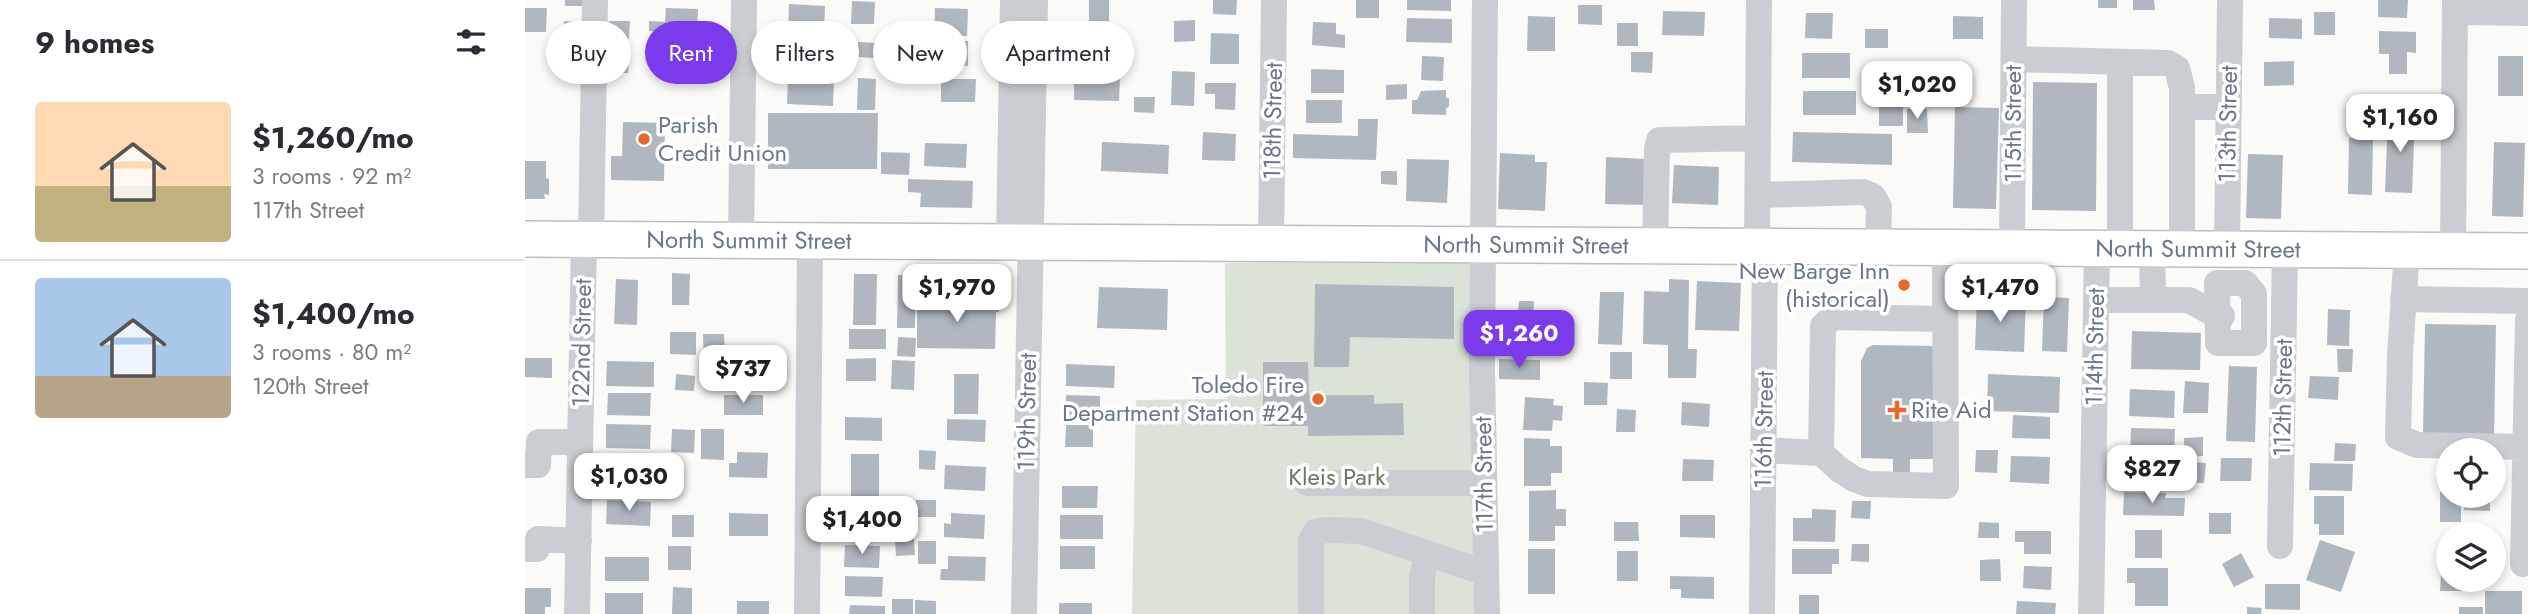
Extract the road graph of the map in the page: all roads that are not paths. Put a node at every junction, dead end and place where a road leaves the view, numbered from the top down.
1 (595, 0) edge
2 (744, 0) edge
3 (1013, 0) edge
4 (1035, 0) edge
5 (1274, 0) edge
6 (1485, 0) edge
7 (1759, 0) edge
8 (2014, 0) edge
9 (2230, 0) edge
10 (2455, 6) edge
11 (2528, 13) edge
12 (2014, 59) junction
13 (2120, 62) junction
14 (2182, 107) junction
15 (2229, 107) junction
16 (1758, 138) junction
17 (1758, 195) junction
18 (525, 239) edge
19 (588, 239) junction
20 (741, 240) junction
21 (810, 240) junction
22 (1019, 241) junction
23 (1271, 242) junction
24 (1483, 244) junction
25 (1655, 245) junction
26 (1761, 246) junction
27 (1878, 247) junction
28 (1945, 247) junction
29 (2012, 248) junction
30 (2138, 248) junction
31 (2227, 249) junction
32 (2285, 249) junction
33 (2407, 250) junction
34 (2453, 250) junction
35 (2528, 251) edge
36 (2403, 299) junction
37 (2096, 300) junction
38 (2153, 300) junction
39 (2528, 301) edge
40 (2284, 316) junction
41 (1945, 319) junction
42 (2528, 320) edge
43 (2527, 391) edge
44 (580, 442) junction
45 (2525, 447) junction
46 (1763, 450) junction
47 (1821, 453) junction
48 (525, 465) edge
49 (1307, 483) dead end
50 (1484, 483) junction
51 (2526, 528) edge
52 (579, 541) junction
53 (2280, 546) dead end
54 (525, 548) edge
55 (1427, 553) junction
56 (2523, 564) dead end
57 (1486, 573) junction
58 (577, 614) edge
59 (807, 614) edge
60 (1024, 614) edge
61 (1311, 614) edge
62 (1422, 614) edge
63 (1487, 614) edge
64 (1762, 614) edge
65 (2091, 614) edge

1 - 19 street, 122nd Street
2 - 20 street
3 - 22 street, 119th Street
4 - 22 street, 119th Street
5 - 23 street, 118th Street
6 - 24 street, 117th Street
7 - 16 street, 116th Street
8 - 12 street, 115th Street
9 - 15 street, 113th Street
10 - 11 street
10 - 34 street
12 - 13 street
12 - 29 street, 115th Street
13 - 14 street
13 - 30 street
14 - 15 street
14 - 30 street
15 - 31 street, 113th Street
16 - 17 street, 116th Street
16 - 25 street
17 - 26 street, 116th Street
17 - 27 street
18 - 19 main road, North Summit Street
19 - 20 main road, North Summit Street
19 - 44 street, 122nd Street
20 - 21 main road, North Summit Street
21 - 22 main road, North Summit Street
21 - 59 street
22 - 23 main road, North Summit Street
22 - 60 street, 119th Street
23 - 24 main road, North Summit Street
24 - 25 main road, North Summit Street
24 - 50 street, 117th Street
25 - 26 main road, North Summit Street
26 - 27 main road, North Summit Street
26 - 46 street, 116th Street
27 - 28 main road, North Summit Street
28 - 29 main road, North Summit Street
28 - 41 street
29 - 30 main road, North Summit Street
30 - 31 main road, North Summit Street
30 - 37 street, 114th Street
30 - 38 street
31 - 32 main road, North Summit Street
32 - 33 main road, North Summit Street
32 - 40 street, 112th Street
33 - 34 main road, North Summit Street
33 - 36 street
34 - 35 main road, North Summit Street
36 - 39 street
36 - 45 street
37 - 38 street
37 - 65 street, 114th Street
38 - 40 street
40 - 53 street, 112th Street
41 - 47 street
41 - 47 street
42 - 43 street
43 - 45 street
44 - 48 street
44 - 52 street, 122nd Street
45 - 51 street
46 - 47 street
46 - 64 street, 116th Street
49 - 50 street
50 - 57 street, 117th Street
51 - 56 street
52 - 54 street
52 - 58 street, 122nd Street
55 - 57 street
55 - 61 street
55 - 62 street
57 - 63 street, 117th Street

